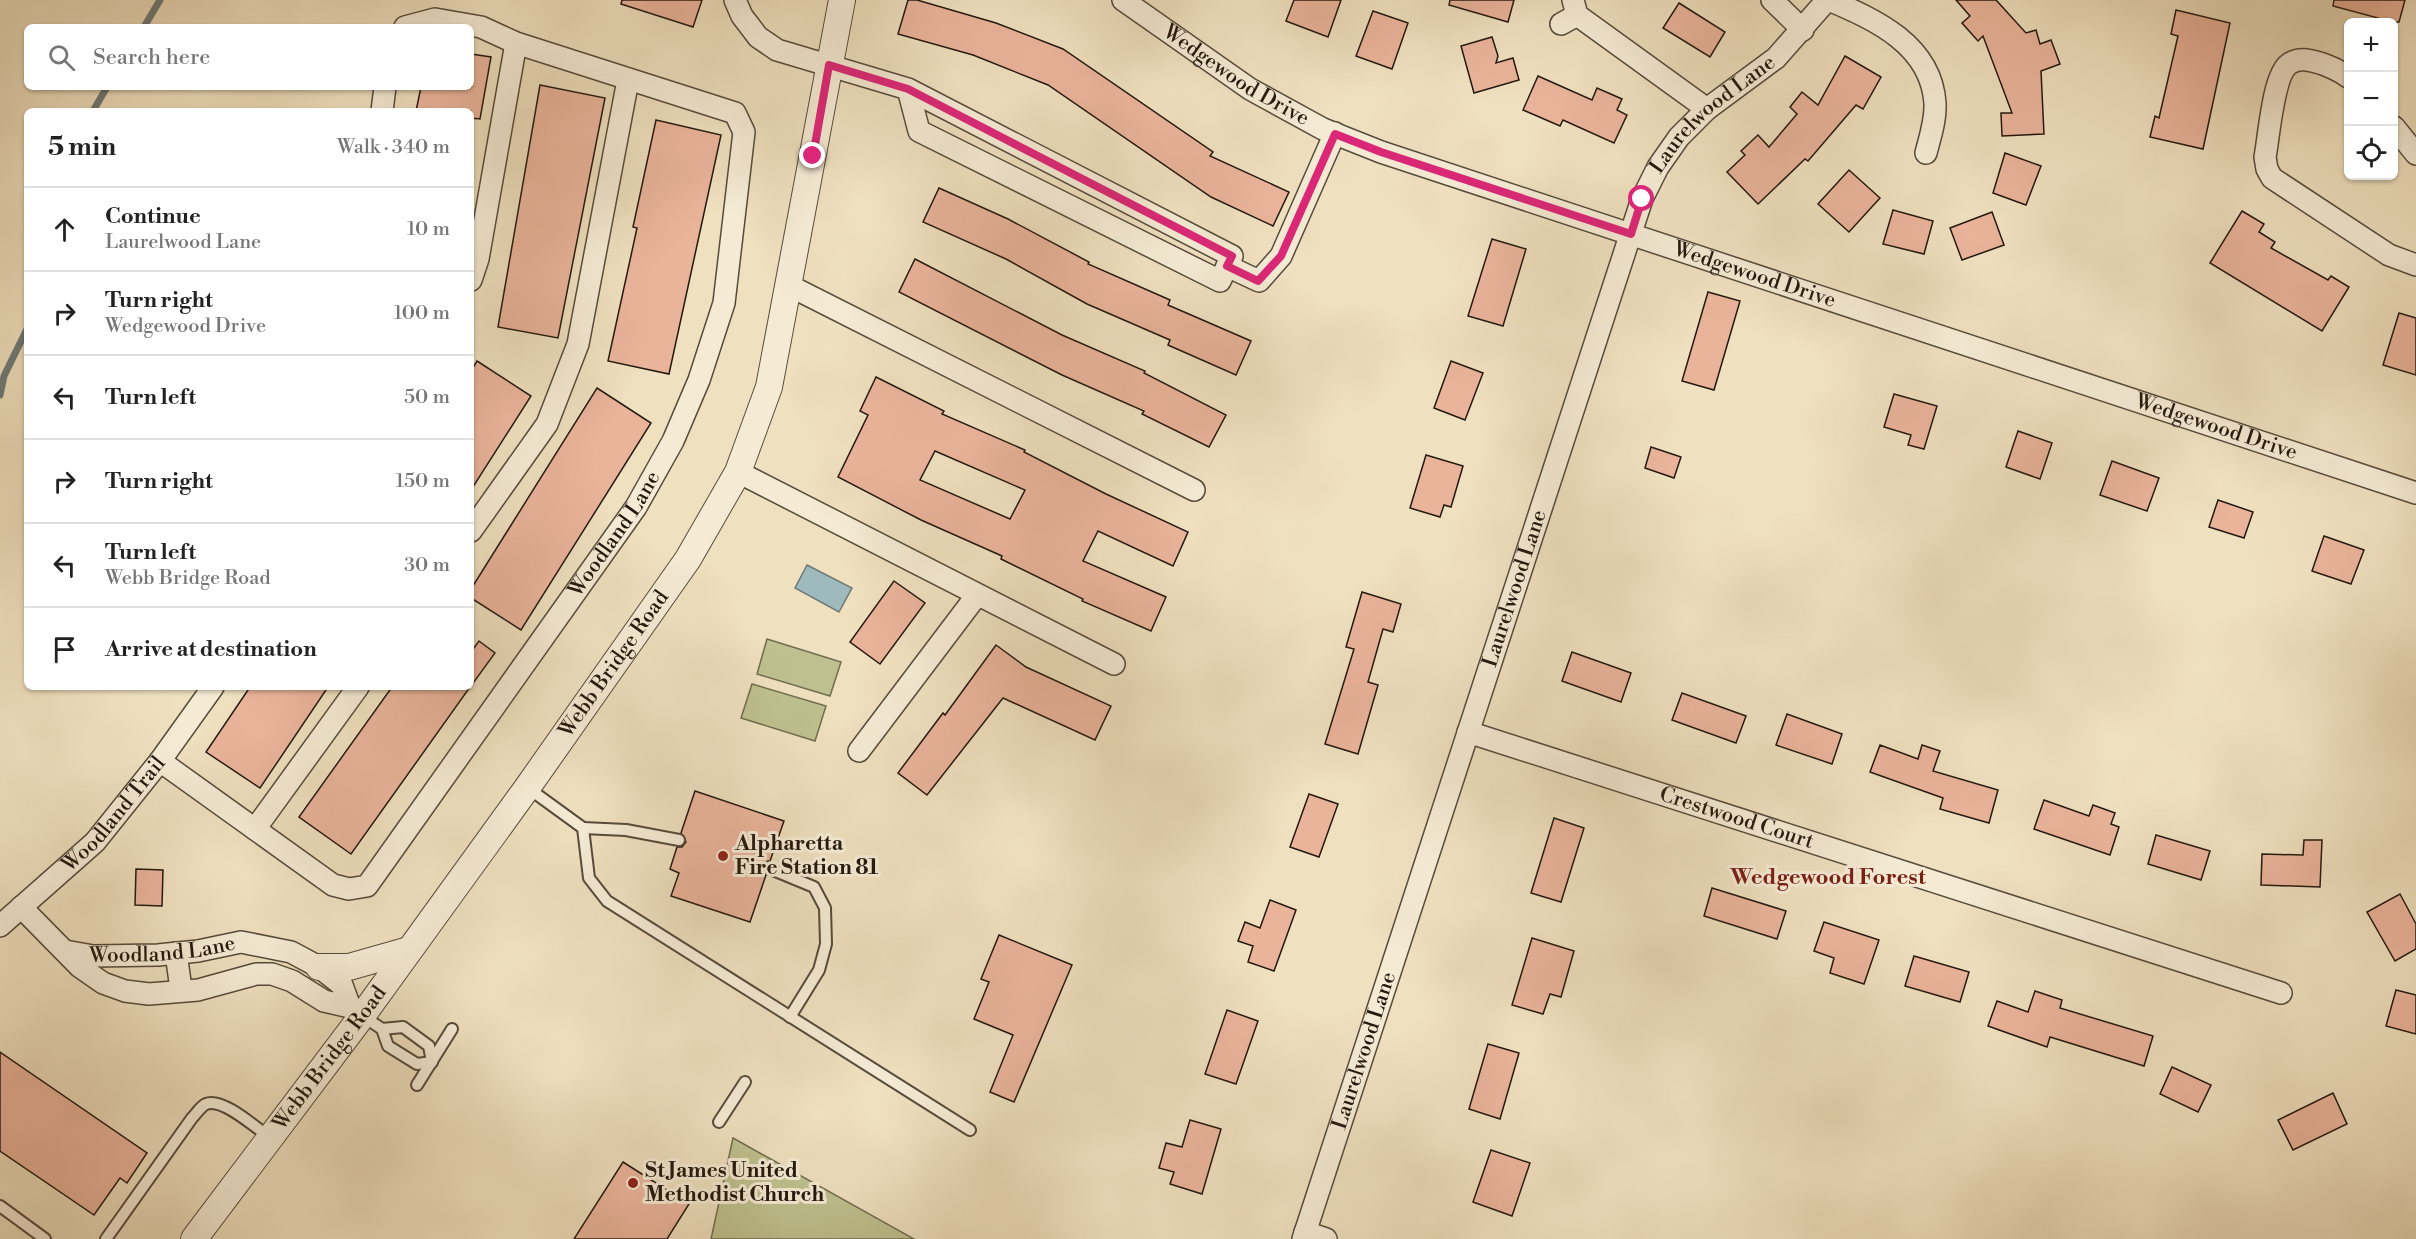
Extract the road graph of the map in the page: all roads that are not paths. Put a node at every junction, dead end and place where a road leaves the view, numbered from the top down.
1 (735, 0) edge
2 (842, 0) edge
3 (1123, 0) edge
4 (1772, 0) edge
5 (1828, 0) edge
6 (1570, 13) edge
7 (415, 24) edge
8 (466, 24) edge
9 (474, 26) edge
10 (1803, 30) junction
11 (516, 44) junction
12 (829, 65) junction
13 (2344, 73) edge
14 (628, 80) junction
15 (908, 89) junction
16 (385, 90) edge
17 (382, 108) edge
18 (1707, 109) junction
19 (2398, 132) edge
20 (1335, 134) junction
21 (1926, 153) dead end
22 (2416, 154) edge
23 (1631, 234) junction
24 (2416, 265) edge
25 (1227, 266) junction
26 (474, 271) edge
27 (790, 286) junction
28 (738, 472) junction
29 (1194, 490) dead end
30 (2416, 493) edge
31 (474, 527) edge
32 (977, 595) junction
33 (1114, 664) dead end
34 (211, 690) edge
35 (356, 690) edge
36 (1468, 732) junction
37 (859, 751) dead end
38 (160, 761) junction
39 (527, 788) junction
40 (583, 828) junction
41 (255, 829) junction
42 (679, 840) dead end
43 (768, 868) dead end
44 (21, 907) junction
45 (0, 926) edge
46 (409, 950) junction
47 (65, 951) junction
48 (176, 953) junction
49 (319, 967) junction
50 (181, 989) junction
51 (2281, 993) dead end
52 (365, 1017) junction
53 (790, 1017) junction
54 (452, 1029) dead end
55 (432, 1062) junction
56 (745, 1082) dead end
57 (417, 1085) dead end
58 (719, 1122) dead end
59 (970, 1130) dead end
60 (269, 1137) junction
61 (0, 1206) edge
62 (1304, 1236) edge
63 (45, 1239) edge
64 (106, 1239) edge
65 (194, 1239) edge
66 (1326, 1239) edge

1 - 12 street
2 - 12 street, Webb Bridge Road
3 - 20 street, Wedgewood Drive
4 - 10 street
5 - 10 street, Laurelwood Lane
5 - 21 street
6 - 18 street
7 - 8 street, Woodland Lane
9 - 11 street, Woodland Lane
10 - 18 street, Laurelwood Lane
11 - 14 street, Woodland Lane
11 - 26 street
12 - 15 street
12 - 27 street, Webb Bridge Road
13 - 24 street
14 - 31 street
14 - 41 street, Woodland Lane
15 - 25 street
15 - 25 street
16 - 17 street
18 - 23 street, Laurelwood Lane
19 - 22 street
20 - 23 street, Wedgewood Drive
20 - 25 street
23 - 30 street, Wedgewood Drive
23 - 36 street, Laurelwood Lane
27 - 28 street, Webb Bridge Road
27 - 29 street
28 - 32 street
28 - 39 street, Webb Bridge Road
32 - 33 street
32 - 37 street
34 - 38 street, Woodland Trail
35 - 41 street
36 - 51 street, Crestwood Court
36 - 62 street, Laurelwood Lane
38 - 41 street, Woodland Lane
38 - 44 street, Woodland Trail
39 - 40 lane
39 - 46 street, Webb Bridge Road
40 - 42 lane
40 - 53 lane
43 - 53 lane
44 - 45 street, Woodland Trail
44 - 47 street, Woodland Lane
46 - 49 street
46 - 52 street, Webb Bridge Road
47 - 48 street, Woodland Lane
47 - 50 street
48 - 49 street, Woodland Lane
48 - 50 street
49 - 52 street, Woodland Lane
50 - 52 street
52 - 55 lane
52 - 55 lane
52 - 60 street, Webb Bridge Road
53 - 59 lane
54 - 55 lane
55 - 57 lane
56 - 58 lane
60 - 64 lane
60 - 65 street, Webb Bridge Road
61 - 63 lane
62 - 66 street

